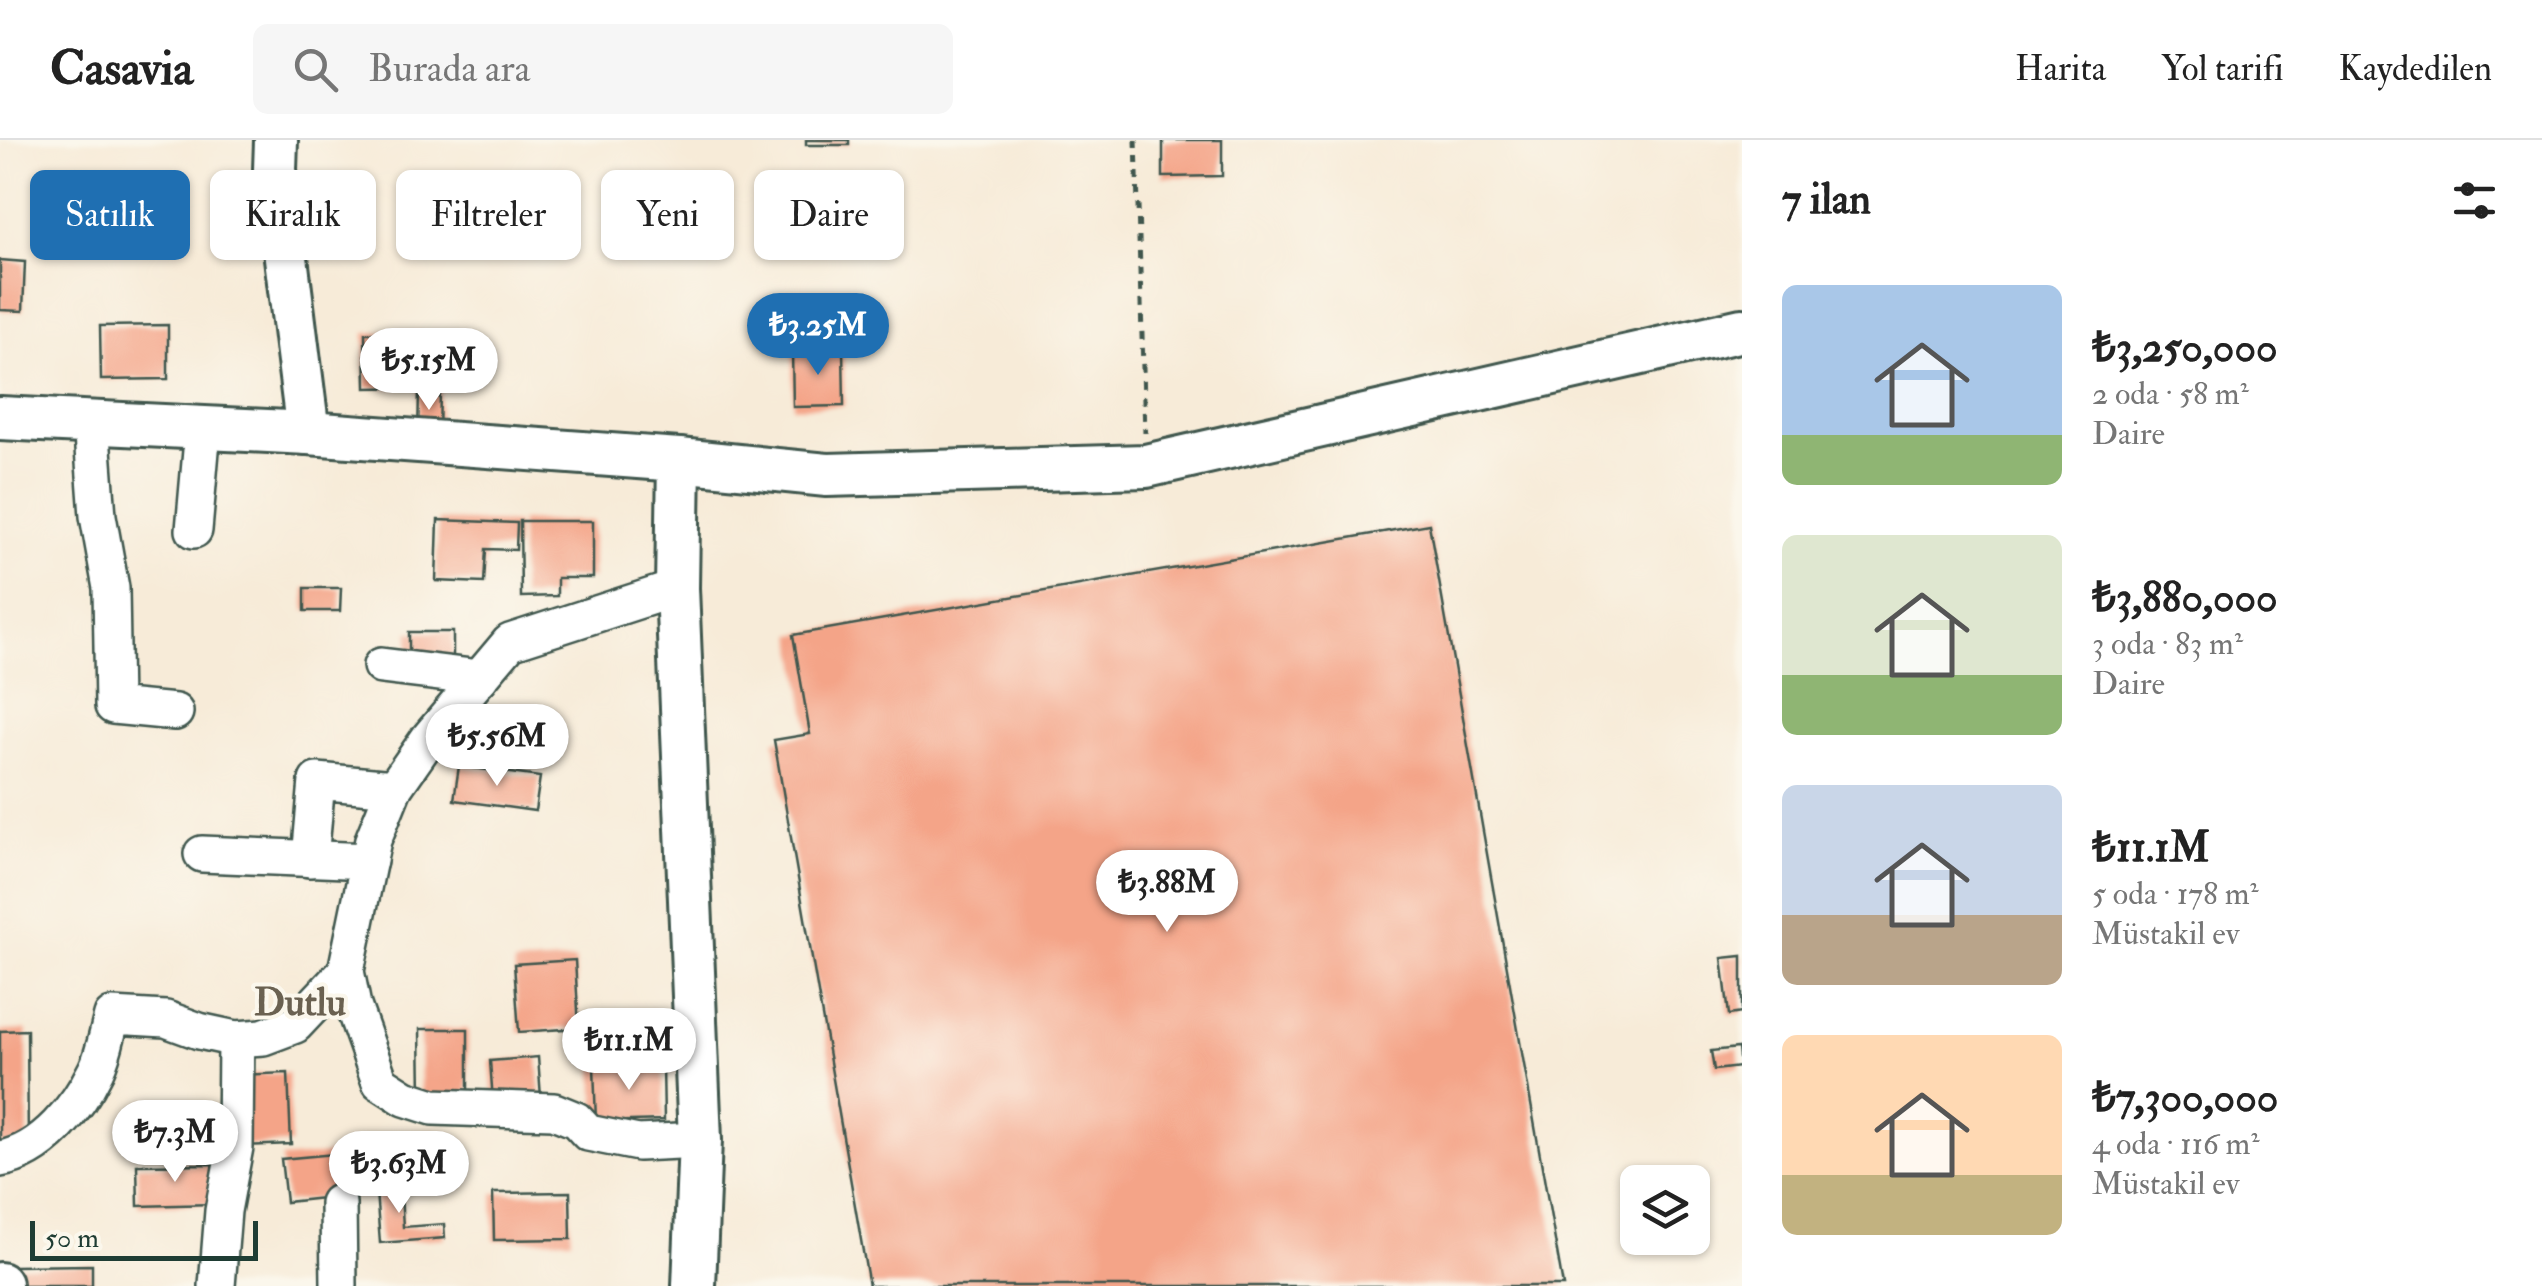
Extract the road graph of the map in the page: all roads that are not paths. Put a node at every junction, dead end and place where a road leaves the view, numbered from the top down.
1 (276, 140) edge
2 (1742, 330) edge
3 (0, 418) edge
4 (90, 422) junction
5 (203, 428) junction
6 (308, 434) junction
7 (680, 460) junction
8 (194, 530) dead end
9 (677, 588) junction
10 (380, 666) dead end
11 (480, 678) junction
12 (175, 712) dead end
13 (394, 788) junction
14 (202, 854) dead end
15 (310, 859) junction
16 (369, 861) junction
17 (346, 971) junction
18 (236, 1039) junction
19 (700, 1140) junction
20 (0, 1159) edge
21 (338, 1203) dead end
22 (217, 1286) edge
23 (339, 1286) edge
24 (694, 1286) edge

1 - 6 street
2 - 7 street
3 - 4 street
4 - 5 street
4 - 12 street
5 - 6 street
5 - 8 street
6 - 7 street
7 - 9 street
9 - 11 street
9 - 19 street
10 - 11 street
11 - 13 street
13 - 15 street
13 - 16 street
14 - 15 street
15 - 16 street
16 - 17 street
17 - 18 street
17 - 19 street
18 - 20 street
18 - 22 street
19 - 24 street
21 - 23 street

